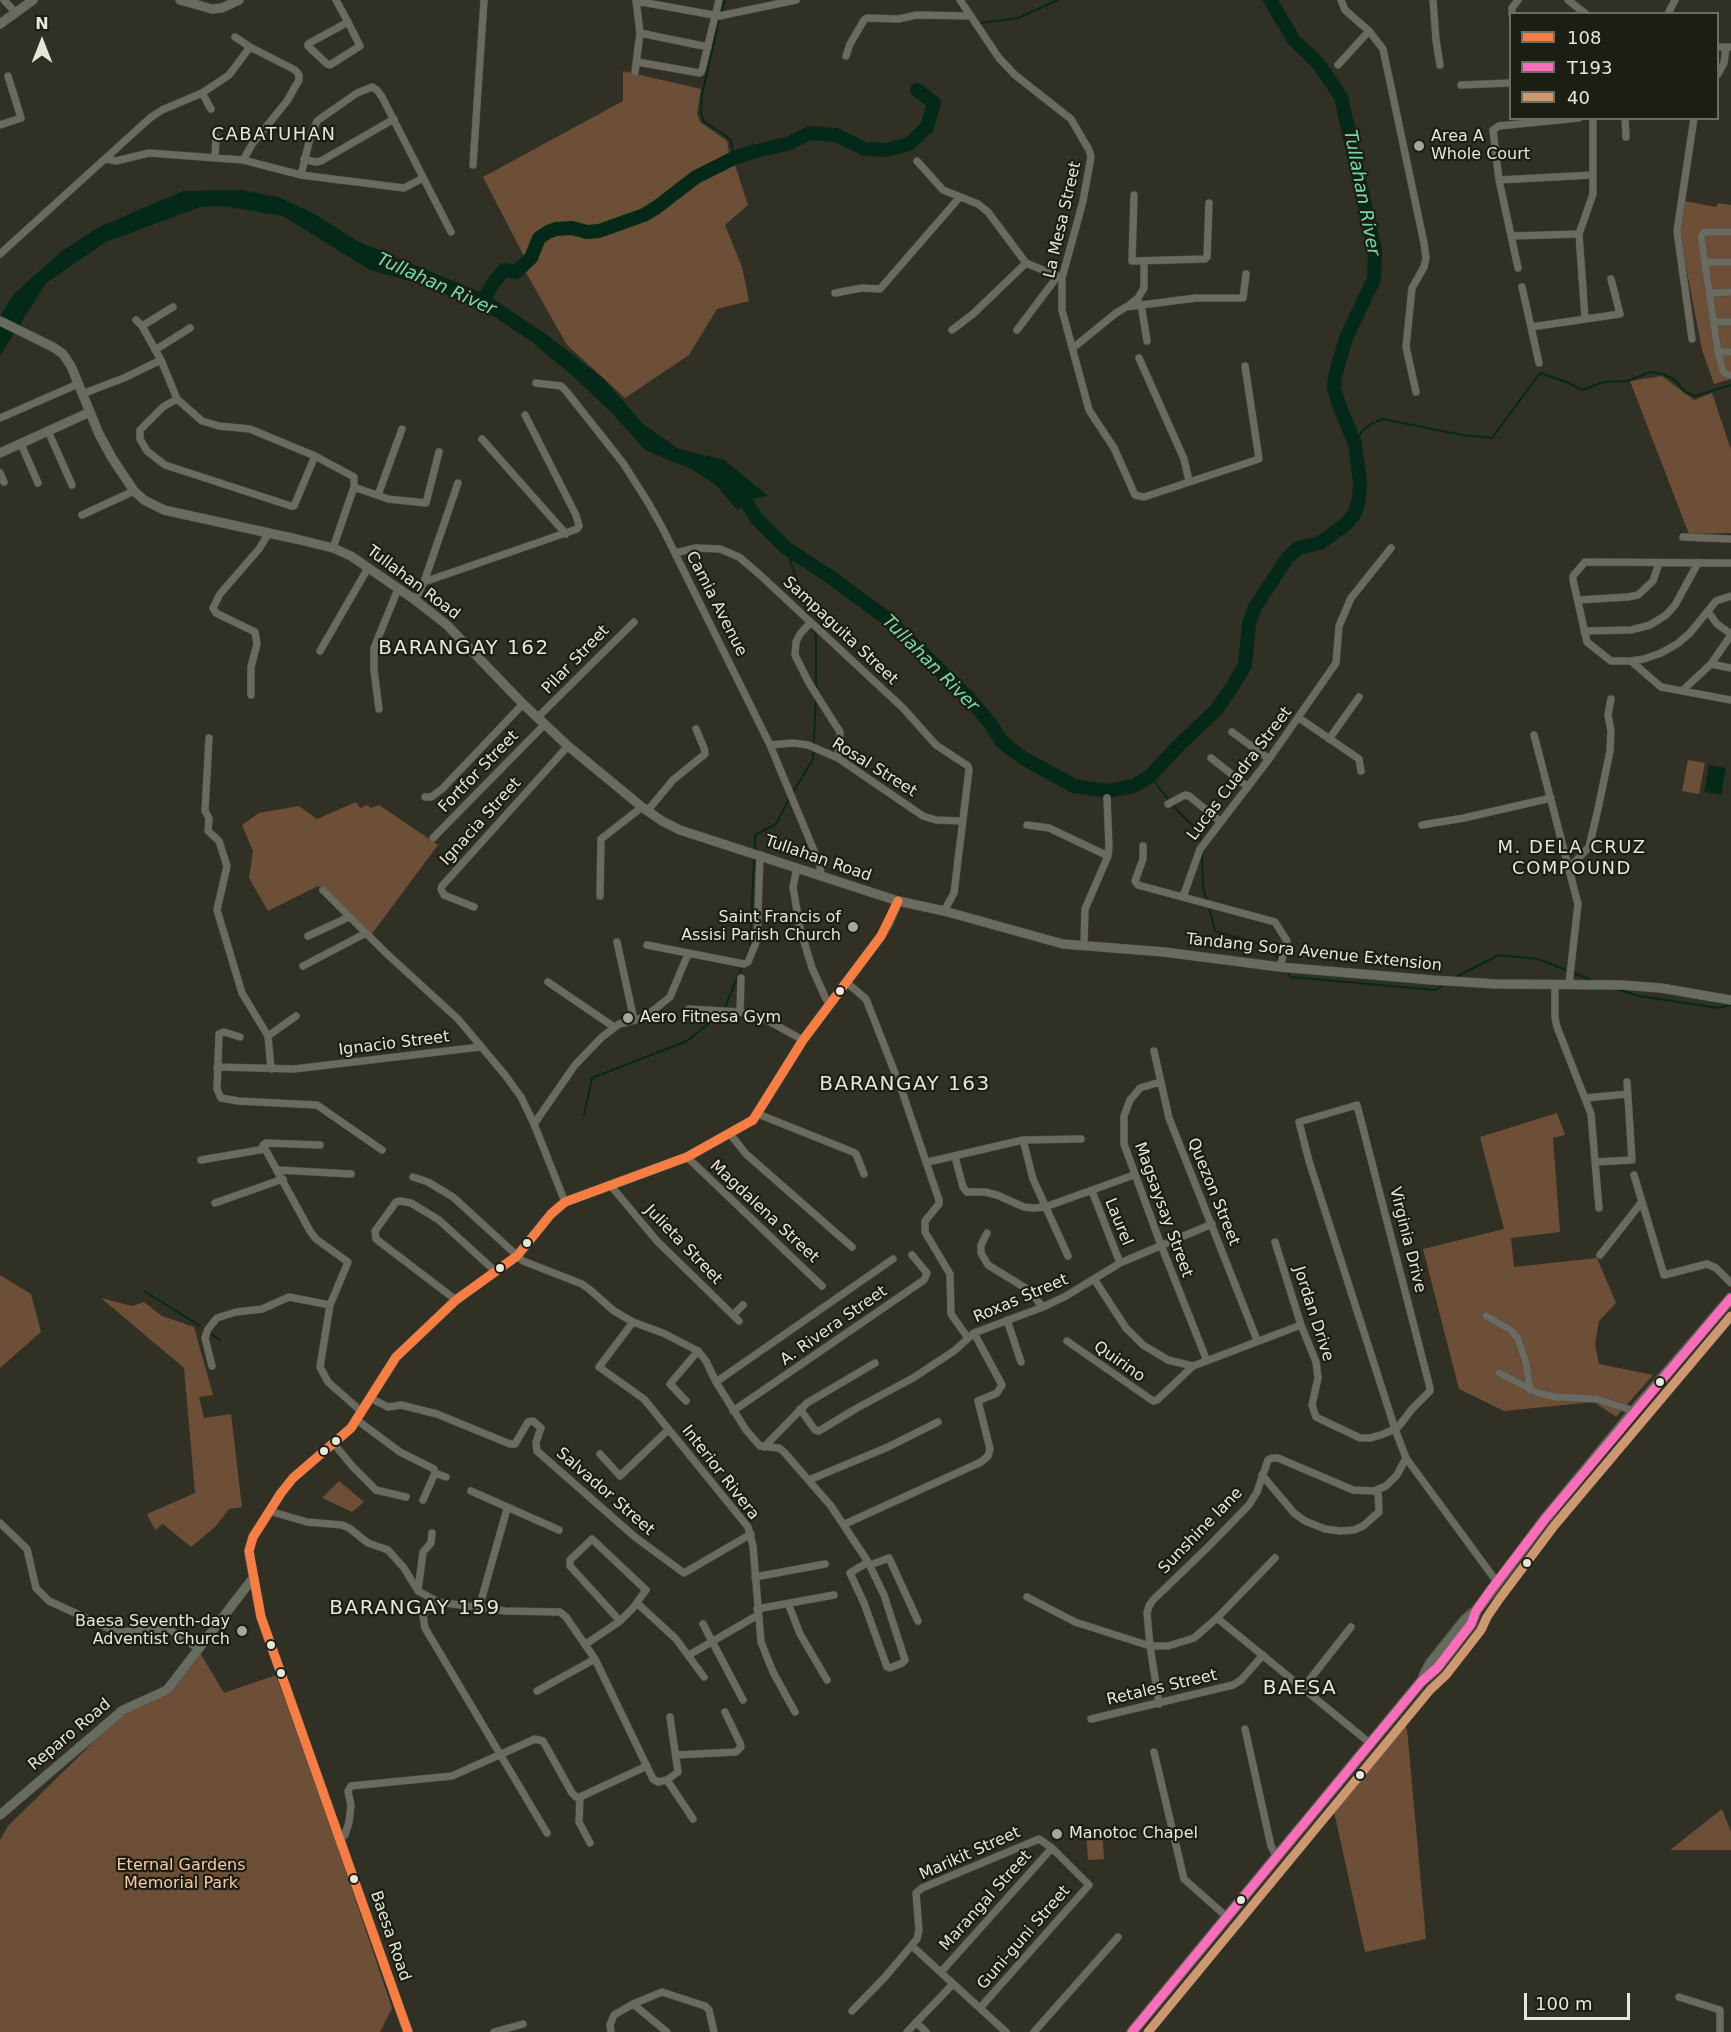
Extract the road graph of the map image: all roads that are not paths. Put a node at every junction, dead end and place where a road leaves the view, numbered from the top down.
1 (4, 0) edge
2 (33, 0) edge
3 (180, 0) edge
4 (239, 0) edge
5 (336, 0) edge
6 (484, 0) edge
7 (719, 0) edge
8 (796, 0) edge
9 (960, 0) edge
10 (1341, 0) edge
11 (1433, 0) edge
12 (1568, 0) edge
13 (636, 1) edge
14 (15, 12) junction
15 (1583, 12) edge
16 (715, 16) junction
17 (974, 20) junction
18 (348, 22) junction
19 (0, 24) edge
20 (1369, 31) junction
21 (640, 33) junction
22 (235, 37) dead end
23 (250, 47) junction
24 (708, 47) junction
25 (1729, 47) edge
26 (846, 56) dead end
27 (637, 62) junction
28 (1338, 65) dead end
29 (1440, 65) dead end
30 (635, 72) dead end
31 (1719, 72) edge
32 (8, 76) dead end
33 (1509, 82) edge
34 (1461, 85) dead end
35 (202, 93) junction
36 (211, 109) dead end
37 (394, 119) junction
38 (1552, 120) edge
39 (1593, 120) edge
40 (1625, 120) edge
41 (1694, 120) edge
42 (0, 125) edge
43 (1626, 137) dead end
44 (216, 138) dead end
45 (215, 158) junction
46 (106, 159) junction
47 (304, 159) junction
48 (243, 160) junction
49 (917, 161) dead end
50 (473, 165) dead end
51 (301, 175) junction
52 (1593, 175) junction
53 (423, 178) junction
54 (1499, 180) junction
55 (1134, 195) dead end
56 (958, 198) junction
57 (1209, 203) dead end
58 (451, 232) dead end
59 (1731, 232) edge
60 (1579, 234) junction
61 (1512, 236) junction
62 (0, 254) edge
63 (1144, 261) junction
64 (1705, 262) junction
65 (1731, 262) edge
66 (1026, 263) junction
67 (1518, 268) dead end
68 (1246, 274) dead end
69 (1059, 277) junction
70 (1611, 279) dead end
71 (1522, 287) dead end
72 (1710, 292) junction
73 (1731, 292) edge
74 (835, 293) dead end
75 (1141, 304) junction
76 (172, 307) dead end
77 (1126, 308) junction
78 (1585, 318) junction
79 (136, 320) dead end
80 (0, 321) edge
81 (1714, 322) junction
82 (1731, 322) edge
83 (142, 327) junction
84 (1531, 327) junction
85 (190, 328) dead end
86 (952, 330) dead end
87 (1017, 330) dead end
88 (1692, 339) dead end
89 (1147, 341) dead end
90 (1073, 348) junction
91 (155, 350) junction
92 (1718, 352) junction
93 (1731, 352) edge
94 (1139, 358) dead end
95 (160, 360) junction
96 (1539, 363) dead end
97 (1245, 366) dead end
98 (1731, 375) edge
99 (536, 383) dead end
100 (78, 384) junction
101 (1416, 392) dead end
102 (82, 394) junction
103 (177, 399) junction
104 (90, 412) junction
105 (525, 415) dead end
106 (0, 418) edge
107 (402, 429) dead end
108 (48, 431) junction
109 (482, 439) dead end
110 (21, 444) junction
111 (439, 452) dead end
112 (0, 453) edge
113 (315, 456) junction
114 (0, 473) edge
115 (1189, 481) junction
116 (4, 482) dead end
117 (38, 483) dead end
118 (458, 483) dead end
119 (72, 485) dead end
120 (354, 487) junction
121 (134, 491) junction
122 (378, 495) junction
123 (82, 515) dead end
124 (269, 533) junction
125 (566, 534) junction
126 (1683, 537) dead end
127 (1731, 538) edge
128 (333, 548) junction
129 (1391, 548) dead end
130 (675, 553) junction
131 (1659, 563) junction
132 (1698, 563) junction
133 (1731, 563) edge
134 (368, 568) junction
135 (424, 582) junction
136 (398, 589) junction
137 (1731, 596) edge
138 (415, 600) junction
139 (1578, 600) junction
140 (1709, 613) junction
141 (634, 622) dead end
142 (810, 623) junction
143 (1584, 631) junction
144 (1731, 635) edge
145 (320, 651) dead end
146 (1631, 662) junction
147 (1711, 664) junction
148 (1731, 668) edge
149 (1682, 691) junction
150 (251, 695) dead end
151 (1359, 697) dead end
152 (1611, 699) dead end
153 (1731, 700) edge
154 (523, 704) junction
155 (379, 709) dead end
156 (1299, 718) junction
157 (541, 721) junction
158 (696, 729) dead end
159 (1232, 732) dead end
160 (1534, 735) dead end
161 (209, 738) dead end
162 (1329, 739) junction
163 (770, 745) junction
164 (568, 746) junction
165 (838, 758) junction
166 (1211, 758) dead end
167 (1269, 759) junction
168 (1361, 771) dead end
169 (1248, 787) junction
170 (425, 796) dead end
171 (1107, 798) dead end
172 (1551, 798) junction
173 (1168, 804) dead end
174 (645, 808) junction
175 (962, 821) junction
176 (1221, 822) junction
177 (1027, 825) dead end
178 (1422, 825) dead end
179 (433, 838) dead end
180 (1143, 846) dead end
181 (760, 855) junction
182 (1108, 856) junction
183 (1570, 867) junction
184 (796, 868) junction
185 (821, 877) junction
186 (322, 890) dead end
187 (600, 896) dead end
188 (1183, 897) junction
189 (898, 901) junction
190 (474, 907) dead end
191 (944, 911) junction
192 (350, 917) junction
193 (366, 933) junction
194 (308, 936) dead end
195 (617, 942) dead end
196 (647, 945) dead end
197 (1084, 946) junction
198 (688, 954) junction
199 (303, 966) dead end
200 (1281, 967) junction
201 (741, 978) dead end
202 (548, 982) dead end
203 (846, 982) junction
204 (1555, 984) junction
205 (1569, 984) junction
206 (1731, 1000) edge
207 (831, 1004) junction
208 (689, 1009) dead end
209 (740, 1012) junction
210 (297, 1016) dead end
211 (634, 1020) junction
212 (614, 1027) junction
213 (268, 1036) junction
214 (240, 1037) dead end
215 (803, 1040) junction
216 (480, 1047) junction
217 (1154, 1051) dead end
218 (218, 1067) junction
219 (271, 1069) junction
220 (895, 1073) tunnel mouth
221 (1160, 1082) junction
222 (1627, 1082) dead end
223 (902, 1091) tunnel mouth
224 (1627, 1095) junction
225 (1586, 1098) junction
226 (758, 1114) junction
227 (534, 1124) junction
228 (730, 1134) junction
229 (1081, 1139) dead end
230 (1023, 1140) junction
231 (320, 1145) dead end
232 (264, 1147) junction
233 (382, 1150) dead end
234 (687, 1157) junction
235 (955, 1157) junction
236 (201, 1160) dead end
237 (928, 1162) junction
238 (1596, 1162) junction
239 (278, 1170) junction
240 (351, 1174) dead end
241 (864, 1174) dead end
242 (1134, 1175) junction
243 (1634, 1175) dead end
244 (413, 1177) dead end
245 (283, 1179) junction
246 (611, 1186) junction
247 (1092, 1191) junction
248 (565, 1202) junction
249 (215, 1203) dead end
250 (1641, 1203) junction
251 (1045, 1207) junction
252 (1599, 1208) dead end
253 (1212, 1224) junction
254 (987, 1233) dead end
255 (1275, 1242) dead end
256 (1161, 1245) junction
257 (852, 1247) dead end
258 (912, 1255) dead end
259 (1600, 1255) dead end
260 (517, 1256) junction
261 (1068, 1256) dead end
262 (893, 1259) dead end
263 (1120, 1263) junction
264 (496, 1272) junction
265 (1094, 1279) junction
266 (1731, 1283) edge
267 (822, 1286) dead end
268 (1731, 1298) edge
269 (456, 1300) junction
270 (330, 1305) junction
271 (743, 1305) dead end
272 (1043, 1307) junction
273 (733, 1315) junction
274 (1485, 1316) dead end
275 (1007, 1320) junction
276 (739, 1321) dead end
277 (633, 1322) junction
278 (1301, 1325) junction
279 (971, 1336) junction
280 (1257, 1340) junction
281 (1067, 1341) dead end
282 (698, 1351) junction
283 (1207, 1361) junction
284 (1021, 1362) dead end
285 (875, 1363) dead end
286 (212, 1366) dead end
287 (1193, 1366) junction
288 (1499, 1373) dead end
289 (716, 1382) junction
290 (1530, 1390) junction
291 (370, 1398) junction
292 (686, 1401) dead end
293 (1616, 1406) junction
294 (800, 1409) junction
295 (1634, 1411) junction
296 (733, 1412) junction
297 (360, 1416) junction
298 (938, 1422) dead end
299 (1625, 1422) junction
300 (1395, 1429) junction
301 (668, 1430) junction
302 (334, 1444) junction
303 (764, 1447) junction
304 (600, 1454) dead end
305 (1406, 1458) junction
306 (435, 1472) junction
307 (1262, 1475) junction
308 (446, 1477) dead end
309 (810, 1480) junction
310 (471, 1491) dead end
311 (1378, 1491) junction
312 (406, 1497) dead end
313 (423, 1500) dead end
314 (507, 1509) junction
315 (269, 1511) junction
316 (0, 1524) edge
317 (845, 1524) junction
318 (559, 1530) dead end
319 (432, 1533) dead end
320 (750, 1534) junction
321 (1275, 1558) dead end
322 (869, 1563) junction
323 (825, 1564) dead end
324 (755, 1577) junction
325 (253, 1578) junction
326 (1497, 1582) junction
327 (418, 1590) junction
328 (834, 1595) dead end
329 (1027, 1597) dead end
330 (432, 1599) junction
331 (637, 1603) junction
332 (788, 1604) junction
333 (480, 1608) junction
334 (758, 1612) junction
335 (1217, 1618) junction
336 (620, 1621) junction
337 (918, 1621) dead end
338 (703, 1624) dead end
339 (1351, 1628) dead end
340 (713, 1641) junction
341 (586, 1644) junction
342 (1150, 1646) junction
343 (199, 1649) junction
344 (689, 1655) junction
345 (1263, 1655) junction
346 (596, 1659) junction
347 (704, 1677) dead end
348 (827, 1680) dead end
349 (1303, 1688) junction
350 (537, 1691) dead end
351 (743, 1700) dead end
352 (1159, 1704) junction
353 (725, 1712) dead end
354 (795, 1712) dead end
355 (670, 1718) dead end
356 (1091, 1719) dead end
357 (1245, 1729) dead end
358 (1371, 1744) junction
359 (1154, 1752) dead end
360 (500, 1754) junction
361 (676, 1755) junction
362 (647, 1766) junction
363 (667, 1780) junction
364 (580, 1797) junction
365 (0, 1815) edge
366 (693, 1819) dead end
367 (547, 1833) dead end
368 (340, 1838) junction
369 (590, 1844) dead end
370 (1052, 1848) junction
371 (1277, 1857) junction
372 (1227, 1917) junction
373 (1119, 1937) dead end
374 (912, 1946) junction
375 (941, 1972) junction
376 (953, 1984) junction
377 (1679, 1997) dead end
378 (633, 2004) junction
379 (980, 2008) junction
380 (852, 2011) dead end
381 (916, 2022) junction
382 (523, 2024) dead end
383 (408, 2032) edge
384 (494, 2032) edge
385 (611, 2032) edge
386 (667, 2032) edge
387 (714, 2032) edge
388 (907, 2032) edge
389 (926, 2032) edge
390 (1006, 2032) edge
391 (1034, 2032) edge
392 (1132, 2032) edge
393 (1720, 2032) edge

1 - 14 street
2 - 14 main road
3 - 4 main road
5 - 18 street
6 - 50 street
7 - 16 street
8 - 16 street
9 - 17 street, La Mesa Street
10 - 20 street
11 - 29 street
12 - 15 street
13 - 16 street
13 - 21 street
14 - 19 main road
16 - 24 street
17 - 26 street
17 - 69 street, La Mesa Street
18 - 18 street
20 - 28 street
20 - 101 street
21 - 24 street
21 - 27 street
22 - 23 street
23 - 35 street
23 - 48 street
24 - 27 street
25 - 31 street
27 - 30 street
32 - 42 street
33 - 34 street
35 - 36 street
35 - 46 street
37 - 47 street
37 - 47 street
37 - 53 street
38 - 54 street
39 - 52 street
40 - 43 street
41 - 88 street
44 - 45 street
45 - 46 street
45 - 48 street
46 - 62 street
47 - 51 street
48 - 51 street
49 - 56 street
51 - 53 street
52 - 54 street
52 - 60 street
53 - 58 street
54 - 61 street
55 - 63 street
56 - 66 street
56 - 74 street
57 - 63 street
59 - 64 street
60 - 61 street
60 - 78 street
61 - 67 street
63 - 77 street
64 - 65 street
64 - 72 street
66 - 69 street
66 - 86 street
68 - 75 street
69 - 87 street
69 - 90 street, La Mesa Street
70 - 78 street
71 - 84 street
72 - 73 street
72 - 81 street
75 - 77 street
75 - 89 street
76 - 83 street
77 - 90 street
78 - 84 street
79 - 83 street
80 - 100 main road, Tullahan Road
81 - 82 street
81 - 92 street
83 - 91 street
84 - 96 street
85 - 91 street
90 - 115 street, La Mesa Street
91 - 95 street
92 - 93 street
92 - 98 street
94 - 115 street
95 - 102 street
95 - 103 street
97 - 115 street, La Mesa Street
99 - 130 street, Camia Avenue
100 - 102 main road, Tullahan Road
100 - 106 street
102 - 104 main road, Tullahan Road
103 - 113 street
103 - 113 street
104 - 108 main road
104 - 121 main road, Tullahan Road
105 - 125 street
107 - 122 street
108 - 110 main road
108 - 119 street
109 - 125 street
110 - 112 main road
110 - 117 street
111 - 122 street
113 - 120 street
114 - 116 street
118 - 135 street
120 - 122 street
120 - 128 street
121 - 123 street
121 - 124 main road, Tullahan Road
124 - 128 main road, Tullahan Road
124 - 150 street
125 - 135 street
126 - 127 street
128 - 134 main road, Tullahan Road
129 - 156 street, Lucas Cuadra Street
130 - 142 street, Sampaguita Street
130 - 163 street, Camia Avenue
131 - 132 street
131 - 139 street
131 - 139 street
132 - 133 street
132 - 143 street
134 - 136 main road, Tullahan Road
134 - 145 street
135 - 138 street
136 - 138 main road, Tullahan Road
136 - 155 street
137 - 140 street
138 - 154 main road, Tullahan Road
139 - 143 street
140 - 144 street
140 - 146 street
141 - 157 street, Pilar Street
142 - 165 street
142 - 175 street, Sampaguita Street
143 - 146 street
144 - 147 street
146 - 149 street
147 - 148 street
147 - 149 street
149 - 153 street
151 - 162 street
152 - 183 street
154 - 157 main road, Tullahan Road
154 - 170 street
156 - 162 street
156 - 167 street, Lucas Cuadra Street
157 - 164 main road, Tullahan Road
157 - 179 street, Fortfor Street
158 - 174 street
159 - 167 street
160 - 172 street
161 - 213 street
162 - 168 street
163 - 165 street, Rosal Street
163 - 185 street, Camia Avenue
164 - 174 main road, Tullahan Road
164 - 190 street, Ignacia Street
165 - 175 street, Rosal Street
166 - 169 street
167 - 169 street, Lucas Cuadra Street
169 - 176 street, Lucas Cuadra Street
171 - 182 street
172 - 178 street
172 - 183 street
173 - 176 street
174 - 181 main road, Tullahan Road
174 - 187 street
175 - 191 street
176 - 188 street, Lucas Cuadra Street
177 - 182 street
180 - 188 street
181 - 184 main road, Tullahan Road
181 - 198 street
182 - 197 street
183 - 205 street
184 - 185 main road, Tullahan Road
184 - 207 street
185 - 189 main road, Tullahan Road
186 - 192 street
188 - 200 street
189 - 191 main road, Tandang Sora Avenue Extension
189 - 203 main road
191 - 197 main road, Tandang Sora Avenue Extension
192 - 193 street
192 - 194 street
193 - 199 street
193 - 216 street
195 - 211 street
196 - 198 street
197 - 200 main road, Tandang Sora Avenue Extension
198 - 211 street
200 - 204 main road, Tandang Sora Avenue Extension
201 - 209 street
202 - 212 street
203 - 207 main road
203 - 220 street
204 - 205 main road, Tandang Sora Avenue Extension
204 - 225 street
205 - 206 main road, Tandang Sora Avenue Extension
207 - 215 main road
208 - 209 street
209 - 215 street
210 - 213 street
211 - 212 street
212 - 227 street
213 - 219 street
214 - 218 street
215 - 226 main road
216 - 219 street, Ignacio Street
216 - 227 street
217 - 221 street, Quezon Street
218 - 219 street, Ignacio Street
218 - 233 street
221 - 242 street, Magsaysay Street
221 - 253 street, Quezon Street
222 - 224 street
223 - 237 street
224 - 225 street
224 - 238 street
225 - 238 street
226 - 228 main road
226 - 241 street
227 - 248 street
228 - 234 main road
228 - 257 street
229 - 230 street
230 - 235 street
230 - 251 street
231 - 232 street
232 - 236 street
232 - 239 street
234 - 246 main road
234 - 267 street, Magdalena Street
235 - 237 street
235 - 251 street
237 - 279 street
238 - 252 street
239 - 240 street
239 - 245 street
242 - 247 street
242 - 256 street, Magsaysay Street
243 - 250 street
244 - 260 street
245 - 249 street
245 - 270 street
246 - 248 main road
246 - 273 street, Julieta Street
247 - 251 street
247 - 263 street, Laurel
248 - 260 main road
250 - 259 street
250 - 266 street
251 - 261 street
253 - 256 street, Roxas Street
253 - 280 street, Quezon Street
254 - 272 street
255 - 278 street, Jordan Drive
256 - 263 street, Roxas Street
256 - 283 street, Magsaysay Street
258 - 296 street, A. Rivera Street
260 - 264 main road
260 - 277 street
262 - 289 street, A. Rivera Street
263 - 265 street, Roxas Street
264 - 269 main road
264 - 269 street
265 - 272 street, Roxas Street
265 - 287 street
268 - 295 main road
269 - 291 main road
270 - 286 street
270 - 297 street
271 - 273 street
272 - 275 street, Roxas Street
273 - 276 street, Julieta Street
274 - 290 street
275 - 279 street, Roxas Street
275 - 284 street
277 - 282 street
277 - 301 street, Interior Rivera
278 - 280 street
278 - 300 street, Jordan Drive
279 - 294 street, Roxas Street
279 - 317 street
280 - 283 street
281 - 287 street, Quirino
282 - 289 street
282 - 292 street
283 - 287 street
285 - 294 street
288 - 290 street
289 - 296 street
290 - 293 street
291 - 297 main road
291 - 320 street, Salvador Street
293 - 295 street
293 - 299 street
294 - 303 street
295 - 299 main road
296 - 303 street
297 - 302 main road
297 - 306 street
298 - 309 street
299 - 326 main road
300 - 300 street, Virginia Drive
300 - 305 street
301 - 304 street
301 - 320 street, Interior Rivera
302 - 312 street
302 - 315 main road
303 - 309 street
305 - 311 street
305 - 326 street
306 - 308 street
306 - 313 street
307 - 311 street
307 - 311 street
307 - 342 street, Sunshine lane
309 - 317 street
310 - 314 street
314 - 318 street
314 - 333 street
315 - 325 main road
315 - 327 street
316 - 343 street
317 - 322 street
319 - 327 street
320 - 324 street, Interior Rivera
321 - 335 street
322 - 322 street
322 - 337 street
323 - 324 street
324 - 334 street, Interior Rivera
325 - 343 main road, Reparo Road
325 - 368 main road, Baesa Road
326 - 358 main road
327 - 330 street
328 - 332 street
329 - 342 street
330 - 333 street
330 - 360 street
331 - 336 street
331 - 336 street
331 - 344 street
332 - 334 street
332 - 348 street
333 - 341 street
334 - 340 street
334 - 354 street, Interior Rivera
335 - 342 street
335 - 345 street
336 - 341 street
338 - 340 street
339 - 349 street
340 - 344 street
340 - 351 street
341 - 346 street
342 - 352 street, Sunshine lane
343 - 365 main road, Reparo Road
344 - 347 street
345 - 349 street
345 - 352 street, Retales Street
346 - 350 street
346 - 362 street
349 - 358 street
352 - 356 street, Retales Street
353 - 361 street
355 - 361 street
357 - 371 street
358 - 371 main road
359 - 372 street
360 - 364 street
360 - 367 street
360 - 368 street
361 - 363 street
362 - 363 street
362 - 364 street
363 - 366 street
364 - 369 street
368 - 383 main road, Baesa Road
370 - 374 street, Marikit Street
370 - 375 street, Marangal Street
370 - 379 street, Guni-guni Street
371 - 372 main road
372 - 392 main road
373 - 391 street
374 - 375 street
374 - 380 street
375 - 376 street
376 - 379 street
376 - 381 street
377 - 393 street
378 - 385 street
378 - 386 street
378 - 387 street
379 - 390 street
381 - 388 street
381 - 389 street
382 - 384 street

